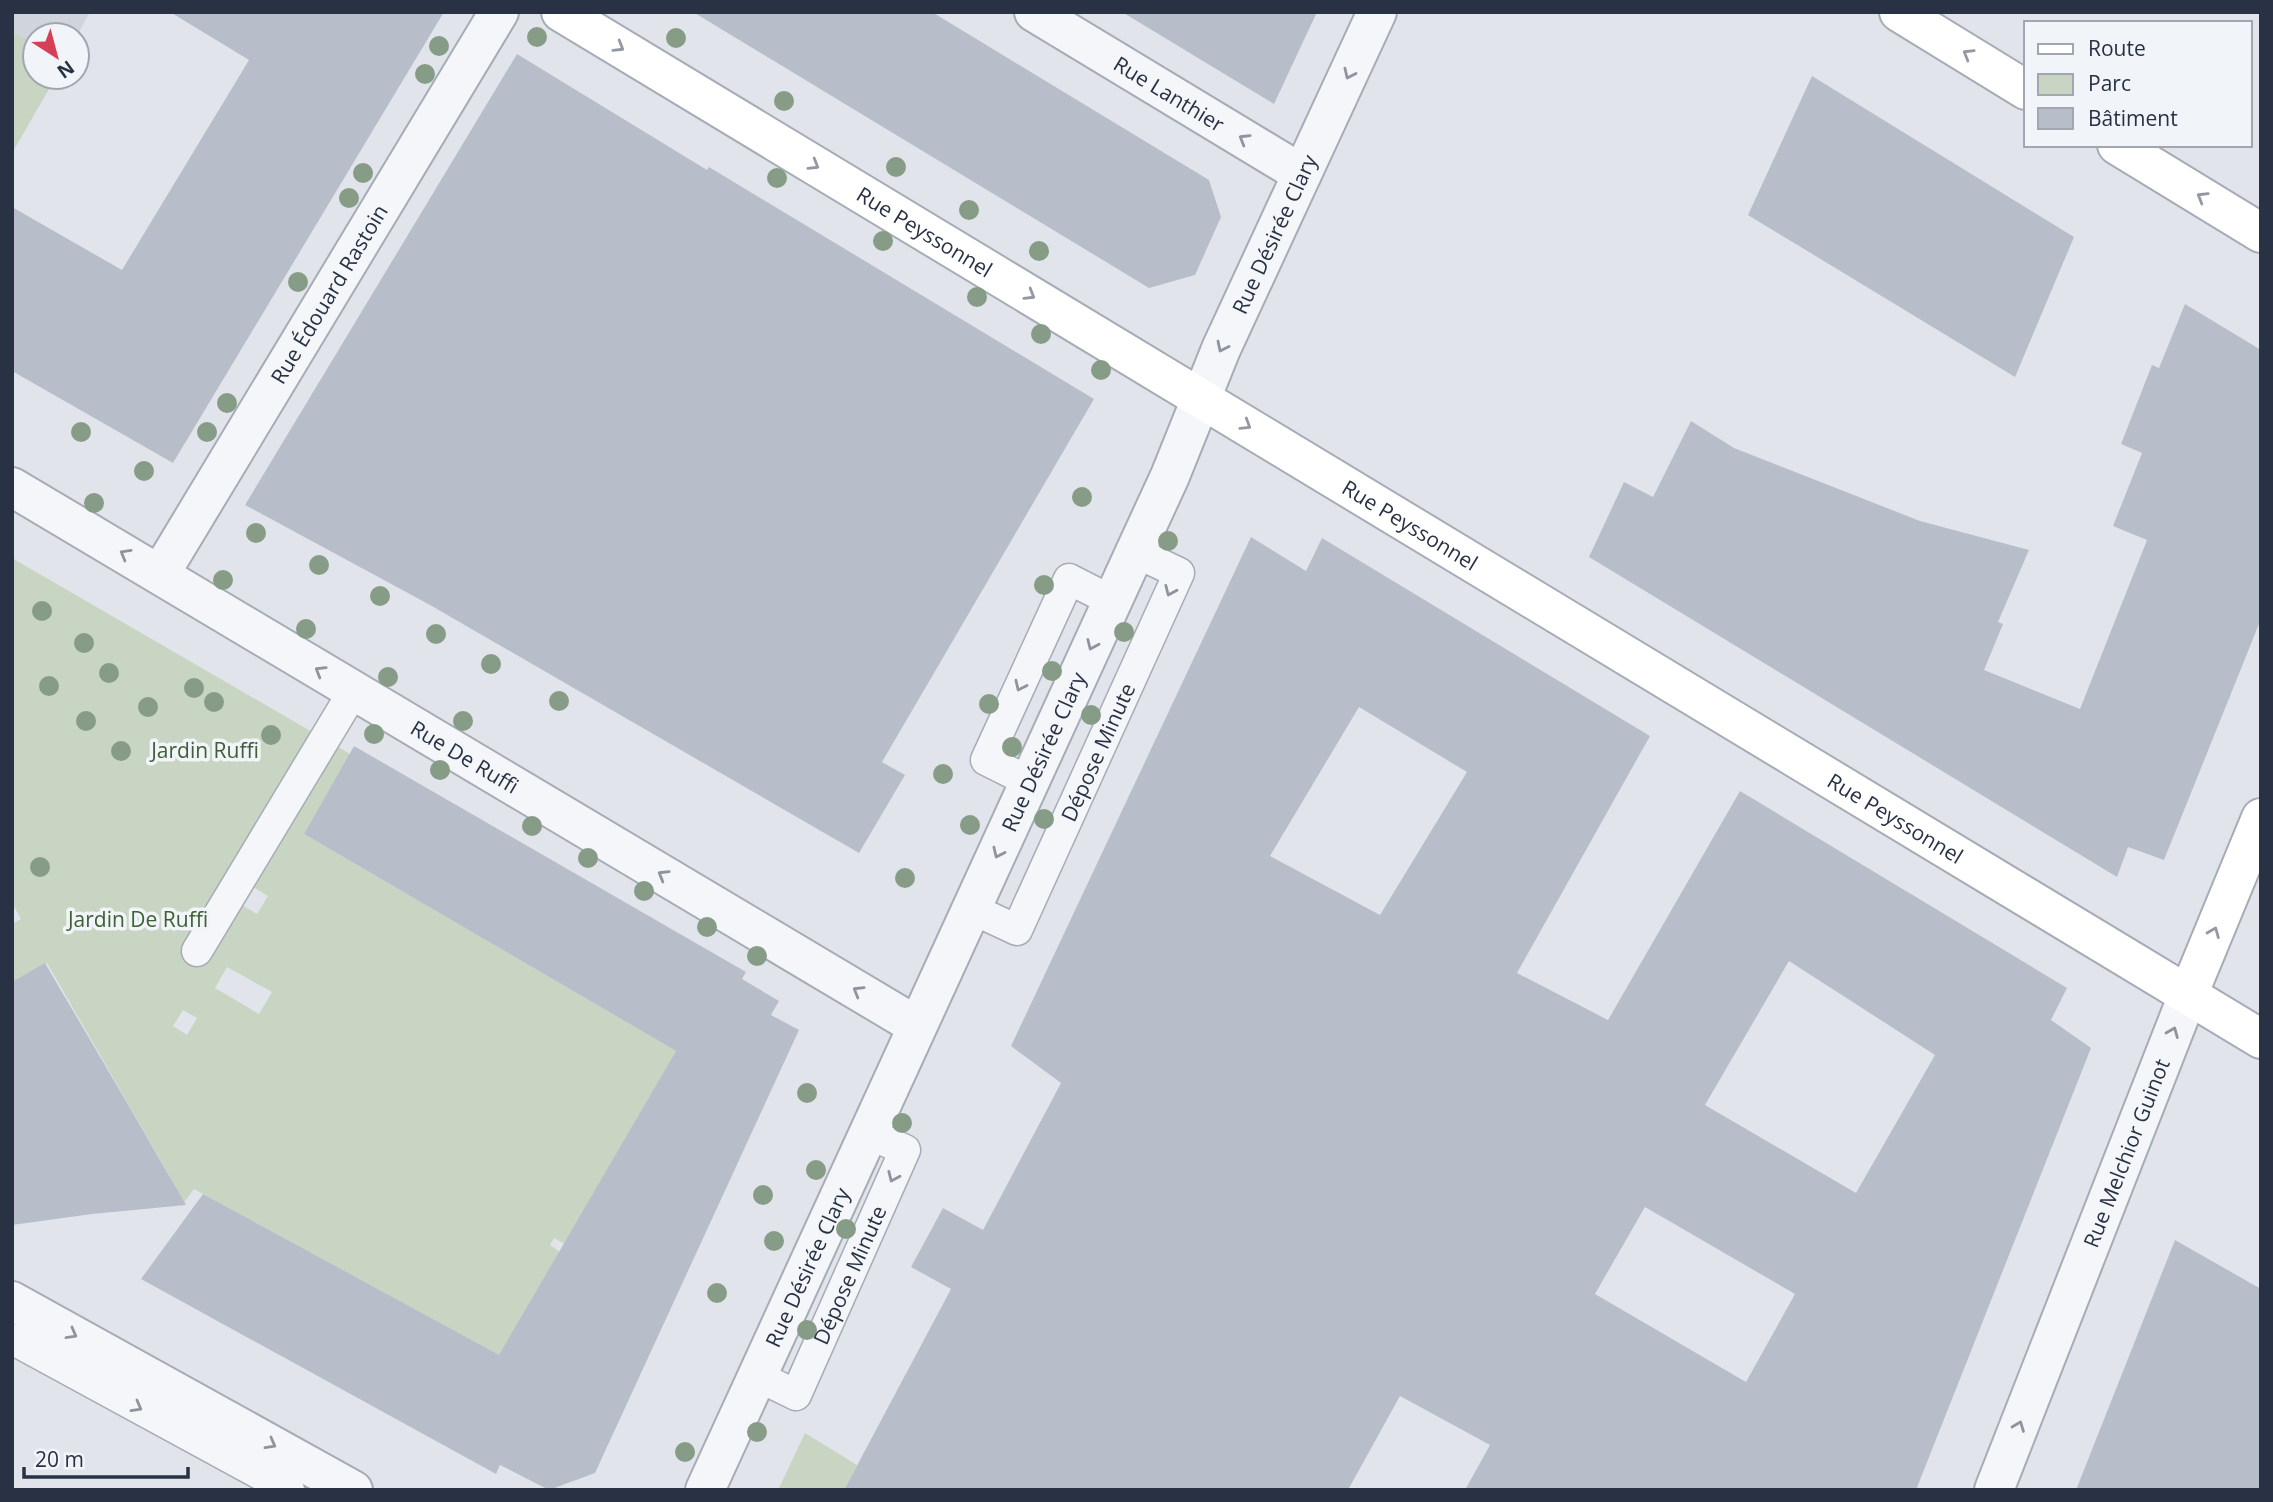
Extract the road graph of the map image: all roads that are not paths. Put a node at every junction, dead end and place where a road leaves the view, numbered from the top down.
1 (499, 12) edge
2 (561, 12) edge
3 (1034, 12) edge
4 (1377, 12) edge
5 (1899, 12) edge
6 (2024, 89) edge
7 (2120, 147) edge
8 (1302, 174) junction
9 (2261, 233) edge
10 (1200, 397) junction
11 (12, 487) edge
12 (1135, 552) junction
13 (160, 574) junction
14 (354, 692) junction
15 (2261, 818) edge
16 (972, 909) junction
17 (198, 951) dead end
18 (2188, 996) junction
19 (917, 1026) junction
20 (2261, 1039) edge
21 (12, 1301) edge
22 (12, 1339) edge
23 (289, 1490) edge
24 (353, 1490) edge
25 (705, 1490) edge
26 (1994, 1490) edge

1 - 13 street, Rue Édouard Rastoin
2 -> 10 street, Rue Peyssonnel
8 -> 3 street, Rue Lanthier
4 -> 8 street, Rue Désirée Clary
6 -> 5 street
9 -> 7 street
8 -> 10 street, Rue Désirée Clary
10 - 12 street, Rue Désirée Clary
10 -> 18 street, Rue Peyssonnel
13 -> 11 street, Rue De Ruffi
12 -> 16 street, Rue Désirée Clary
12 -> 16 lane, Dépose Minute
14 -> 13 street, Rue De Ruffi
14 - 17 lane
19 -> 14 street, Rue De Ruffi
18 -> 15 street, Rue Melchior Guinot
16 - 19 street, Rue Désirée Clary
18 - 20 street, Rue Peyssonnel
26 -> 18 street, Rue Melchior Guinot
19 -> 25 street, Rue Désirée Clary
21 -> 24 street
22 -> 23 lane

